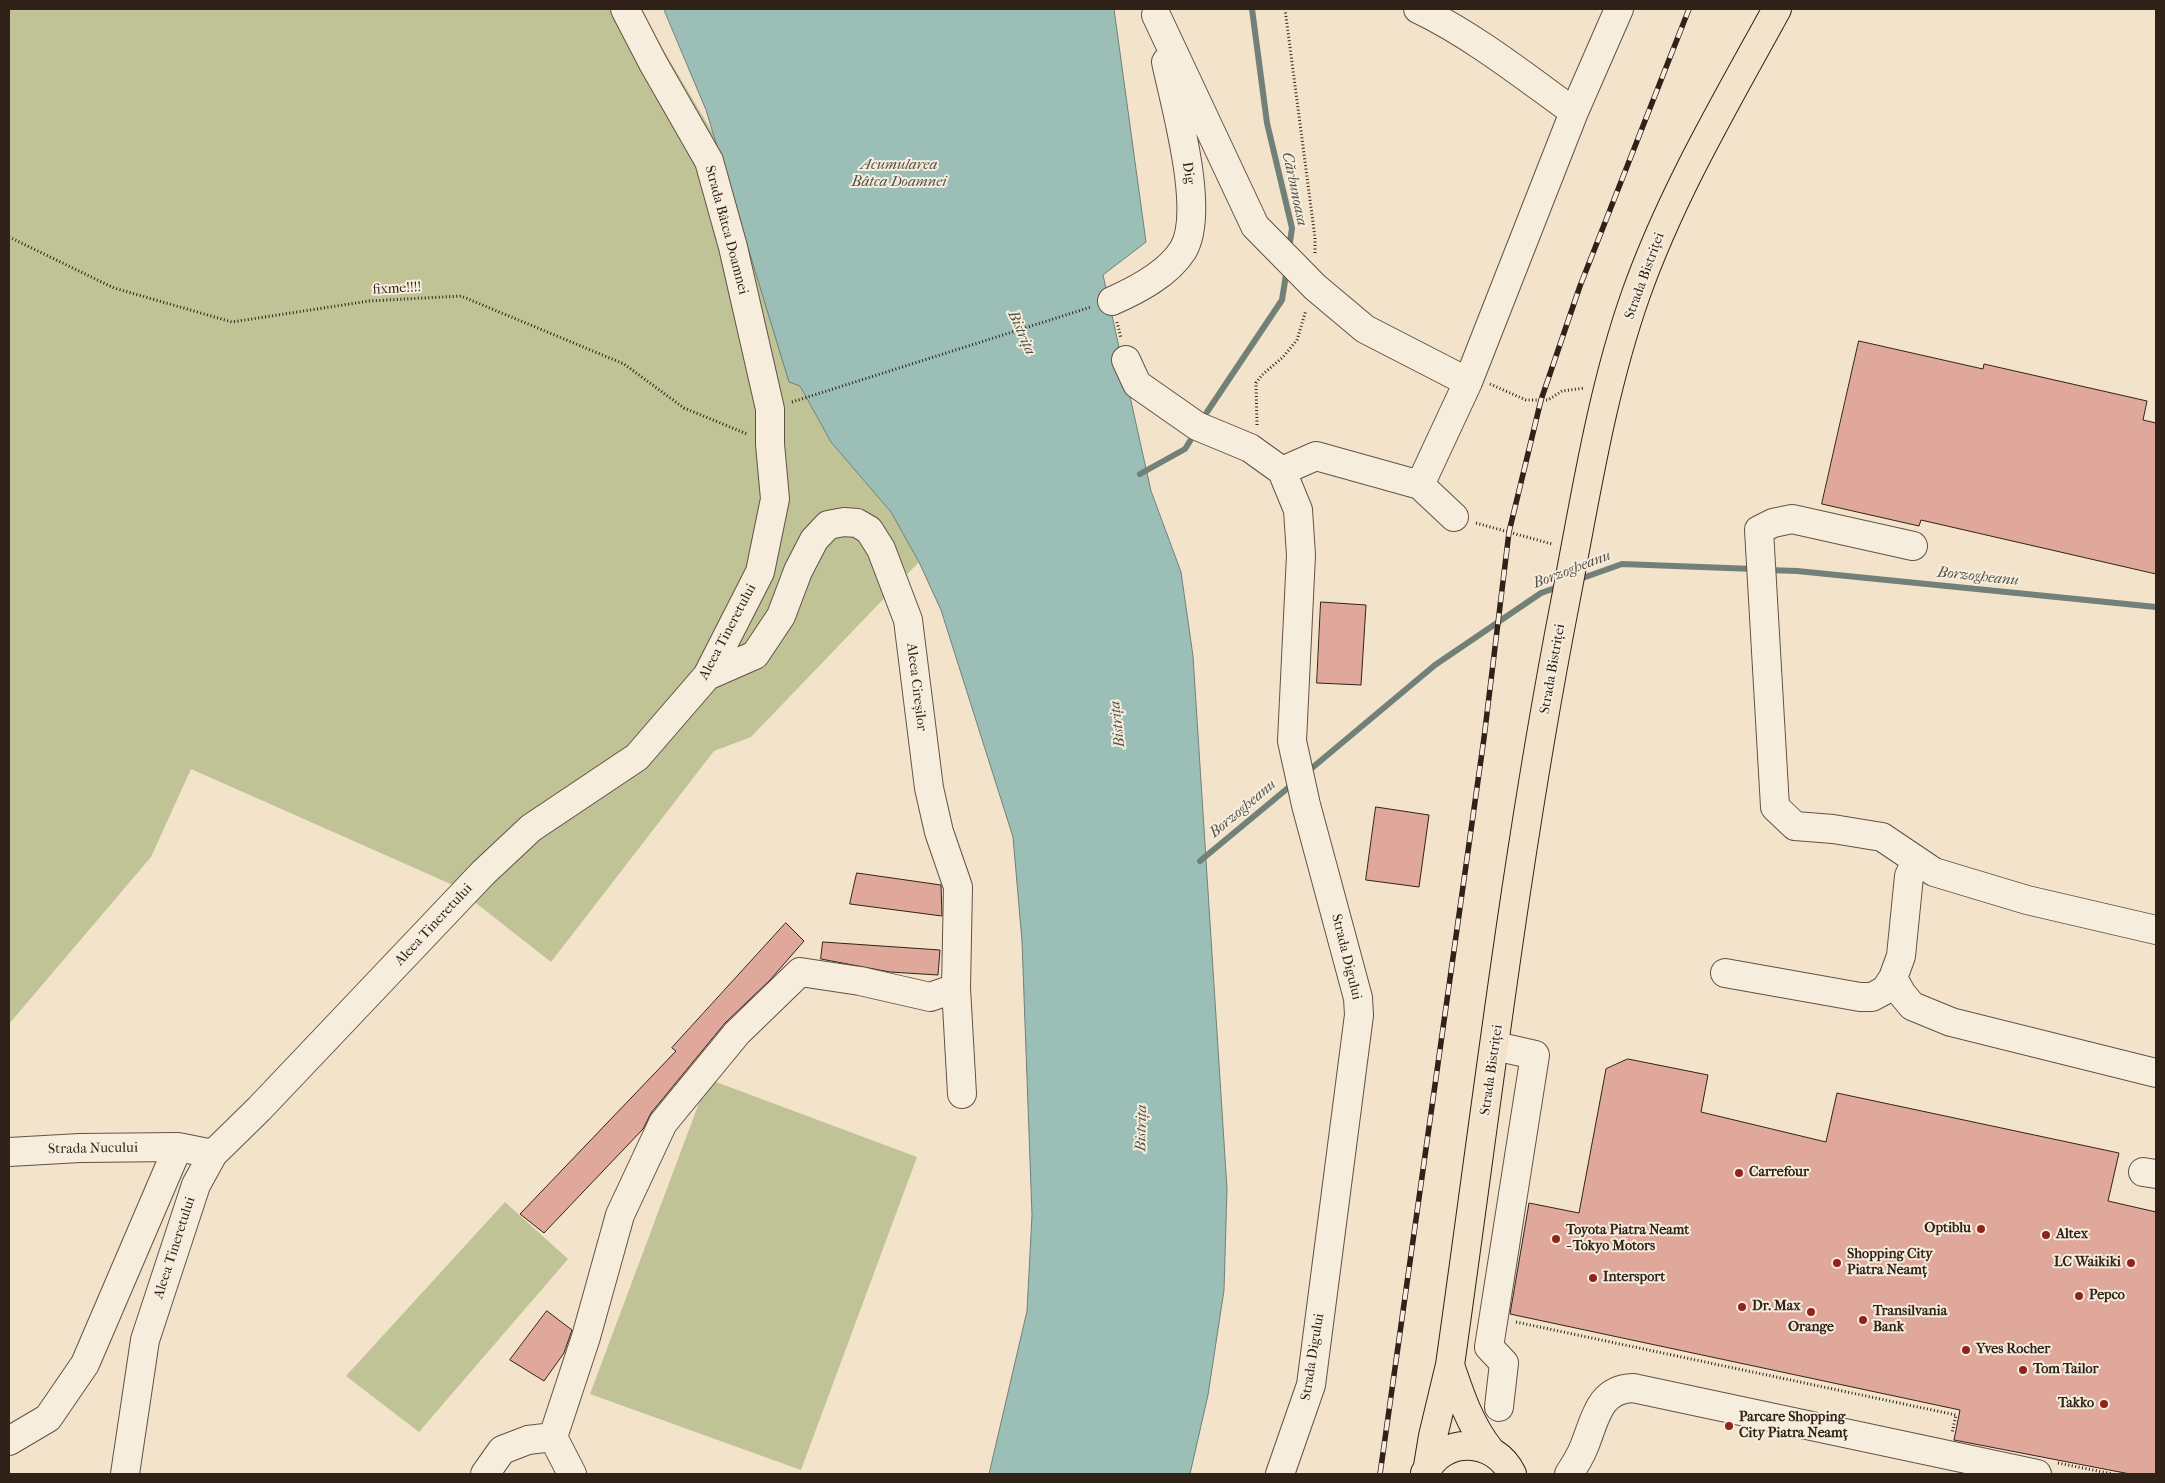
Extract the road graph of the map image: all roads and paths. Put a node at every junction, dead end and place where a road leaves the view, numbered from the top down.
1 (625, 9) edge
2 (1285, 9) edge
3 (1418, 9) edge
4 (1619, 9) edge
5 (1777, 9) edge
6 (1156, 12) edge
7 (1574, 112) junction
8 (9, 237) edge
9 (1316, 287) junction
10 (1112, 301) junction
11 (1126, 360) joint
12 (1468, 382) junction
13 (1611, 384) junction
14 (770, 409) junction
15 (770, 444) junction
16 (1254, 450) junction
17 (1282, 470) junction
18 (1420, 485) junction
19 (1454, 517) joint
20 (1913, 546) dead end
21 (1575, 551) junction
22 (707, 676) junction
23 (1916, 860) junction
24 (2156, 930) edge
25 (1725, 973) dead end
26 (1893, 978) junction
27 (956, 988) junction
28 (1495, 1046) junction
29 (2156, 1073) edge
30 (962, 1094) dead end
31 (178, 1147) junction
32 (9, 1152) edge
33 (212, 1154) junction
34 (1494, 1317) junction
35 (1450, 1365) junction
36 (1499, 1407) dead end
37 (553, 1437) junction
38 (9, 1441) edge
39 (1950, 1442) dead end
40 (1490, 1450) junction
41 (2046, 1469) edge
42 (1426, 1470) edge
43 (124, 1474) edge
44 (485, 1474) edge
45 (572, 1474) edge
46 (1280, 1474) edge
47 (1512, 1474) edge
48 (1569, 1474) edge
49 (2113, 1474) edge

1 - 14 street, Strada Bâtca Doamnei
2 - 9 path
3 - 7 street
4 - 7 street
5 - 13 main road, Strada Bistriței
6 - 9 street
6 - 10 street, Dig
7 - 12 street
8 - 15 path, fixme!!!!
9 - 12 street
9 - 16 path
10 - 11 path
10 - 14 path
11 - 16 street
12 - 13 path
12 - 18 street
13 - 21 main road, Strada Bistriței
14 - 15 street, Aleea Tineretului
15 - 22 street, Aleea Tineretului
16 - 17 street
17 - 18 street
17 - 46 street, Strada Digului
18 - 19 street
19 - 21 path
20 - 23 street
21 - 28 main road, Strada Bistriței
22 - 27 street, Aleea Cireșilor
22 - 33 street, Aleea Tineretului
23 - 24 street
23 - 26 street
25 - 26 street
26 - 29 street
27 - 30 street, Aleea Cireșilor
27 - 37 street
28 - 34 street
28 - 35 main road, Strada Bistriței
31 - 32 street, Strada Nucului
31 - 33 street, Strada Nucului
31 - 38 street
33 - 43 street, Aleea Tineretului
34 - 36 street
34 - 39 path
35 - 40 main road, Strada Bistriței
35 - 42 main road, Strada Bistriței
37 - 44 street
37 - 45 street
40 - 42 main road
40 - 47 main road, Strada Bistriței
41 - 48 street
41 - 49 path

